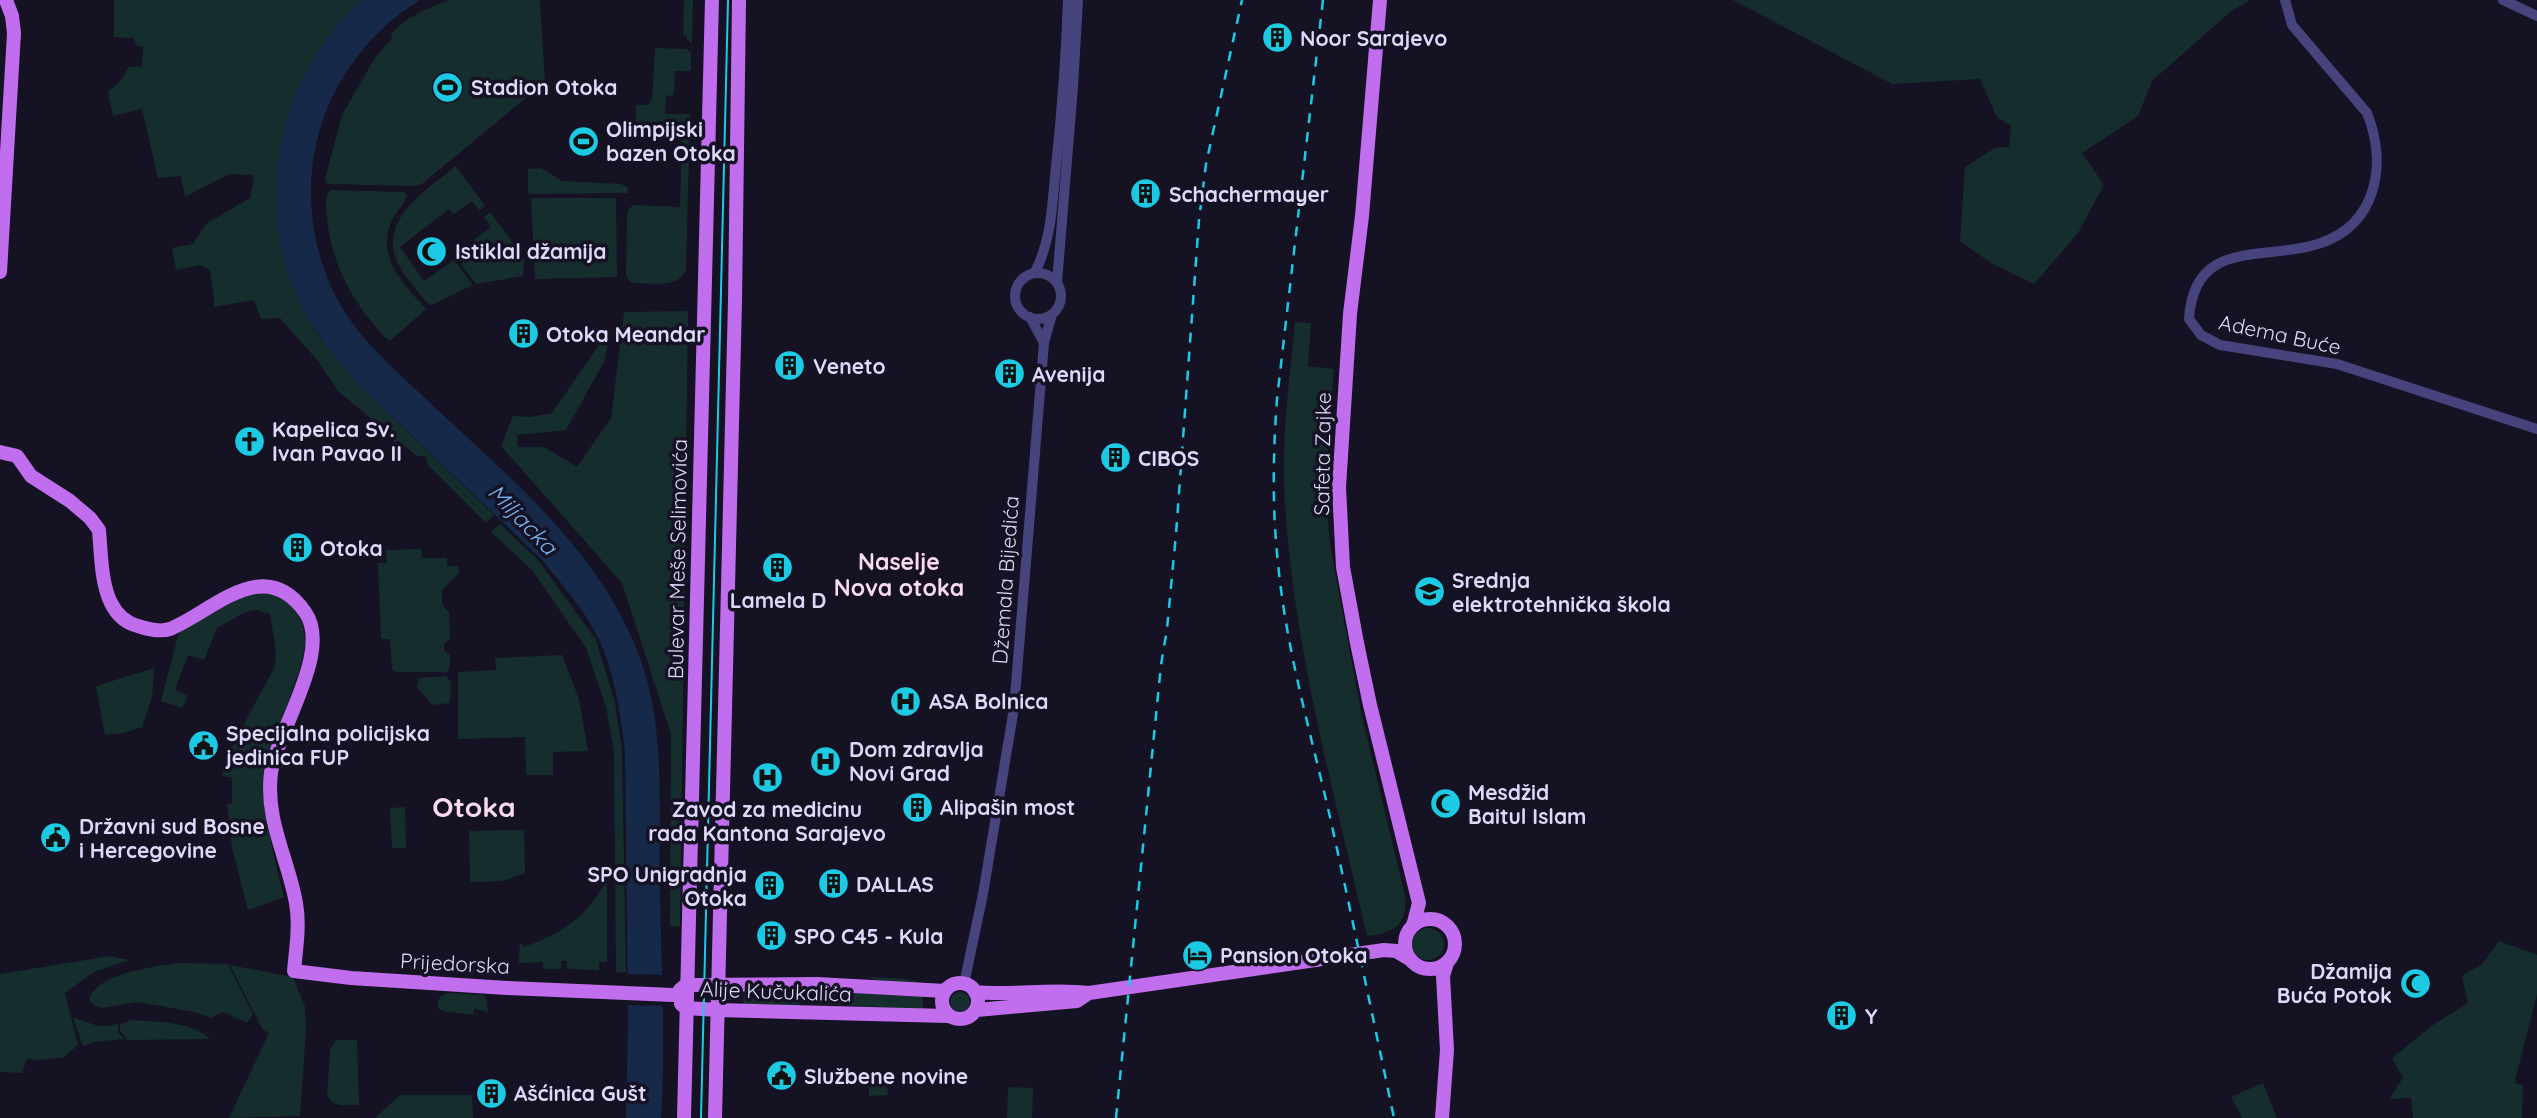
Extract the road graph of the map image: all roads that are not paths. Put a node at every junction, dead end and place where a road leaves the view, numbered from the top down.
1 (6, 0) edge
2 (712, 0) edge
3 (739, 0) edge
4 (1068, 0) edge
5 (1078, 0) edge
6 (1380, 0) edge
7 (2285, 0) edge
8 (2503, 0) edge
9 (2537, 16) edge
10 (0, 272) edge
11 (1035, 272) junction
12 (1057, 282) junction
13 (1052, 314) junction
14 (1030, 317) junction
15 (1044, 343) junction
16 (2537, 429) edge
17 (0, 452) edge
18 (1419, 903) junction
19 (1436, 920) junction
20 (1410, 929) junction
21 (1384, 950) junction
22 (1411, 960) junction
23 (1447, 962) junction
24 (1425, 968) junction
25 (1443, 984) junction
26 (686, 985) junction
27 (718, 985) junction
28 (970, 988) junction
29 (945, 991) junction
30 (1089, 993) junction
31 (670, 995) junction
32 (686, 1008) junction
33 (718, 1010) junction
34 (977, 1010) junction
35 (948, 1016) junction
36 (684, 1118) edge
37 (715, 1118) edge
38 (1442, 1118) edge

1 - 10 main road
2 - 26 main road, Bulevar Meše Selimovića
3 - 27 main road
4 - 11 street
5 - 12 street
6 - 18 main road, Safeta Zajke
7 - 16 street, Adema Buće
8 - 9 street
11 - 12 street
11 - 14 street
12 - 13 street
13 - 14 street
13 - 15 street, Džemala Bijedića
14 - 15 street
15 - 28 street, Džemala Bijedića
17 - 31 main road, Prijedorska
18 - 19 main road
18 - 20 main road, Safeta Zajke
19 - 20 main road
19 - 23 main road
20 - 21 main road
20 - 22 main road
21 - 22 main road
21 - 30 main road
22 - 24 main road
23 - 24 main road
23 - 25 main road
24 - 25 main road
25 - 38 main road
26 - 27 main road, Alije Kučukalića
26 - 31 main road, Alije Kučukalića
26 - 32 main road, Bulevar Meše Selimovića
27 - 29 main road, Alije Kučukalića
27 - 33 main road
28 - 29 main road
28 - 30 main road
28 - 34 main road
29 - 35 main road
30 - 34 main road
31 - 32 main road, Alije Kučukalića
32 - 33 main road, Alije Kučukalića
32 - 36 main road, Bulevar Meše Selimovića
33 - 35 main road, Alije Kučukalića
33 - 37 main road
34 - 35 main road

